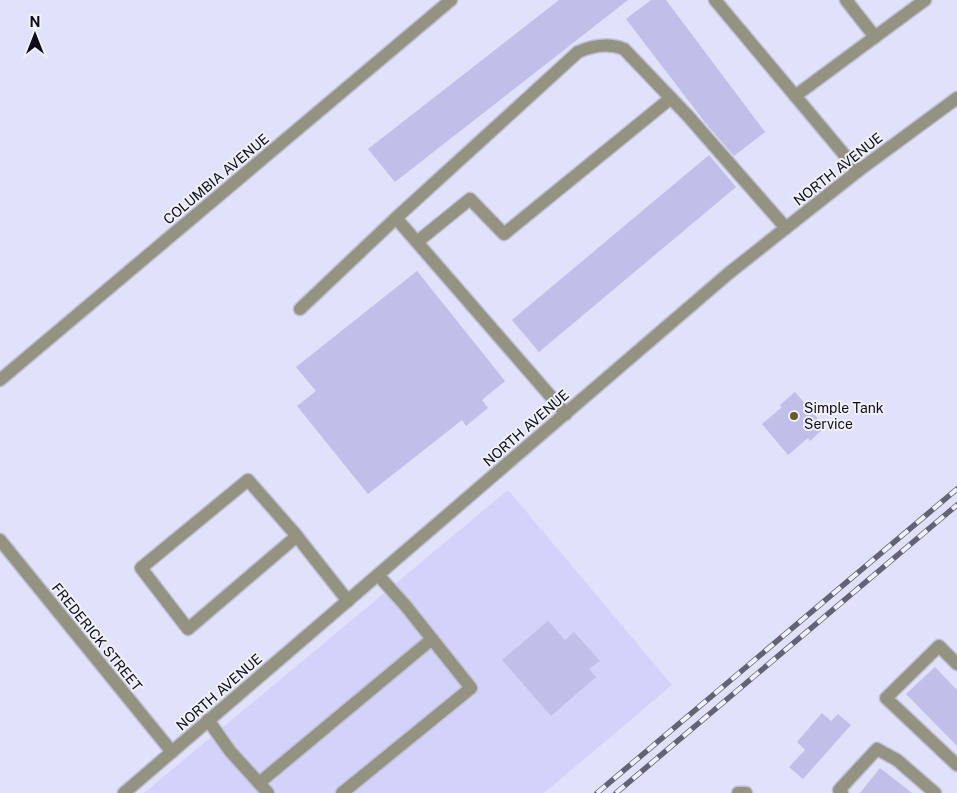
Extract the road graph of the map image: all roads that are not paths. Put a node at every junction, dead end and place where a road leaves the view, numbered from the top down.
1 (451, 0) edge
2 (715, 0) edge
3 (846, 0) edge
4 (925, 0) edge
5 (875, 37) junction
6 (795, 96) junction
7 (671, 98) junction
8 (957, 98) edge
9 (858, 171) junction
10 (396, 218) junction
11 (786, 228) junction
12 (417, 242) junction
13 (300, 309) dead end
14 (0, 380) edge
15 (566, 414) junction
16 (297, 536) junction
17 (0, 540) edge
18 (378, 575) junction
19 (348, 601) junction
20 (432, 639) junction
21 (957, 664) edge
22 (208, 720) junction
23 (172, 752) junction
24 (957, 764) edge
25 (259, 782) junction
26 (124, 793) edge
27 (268, 793) edge
28 (342, 793) edge
29 (738, 793) edge
30 (746, 793) edge
31 (842, 793) edge
32 (935, 793) edge

1 - 14 street, COLUMBIA AVENUE
2 - 6 street
3 - 5 street
4 - 5 street
5 - 6 street
6 - 9 street
7 - 10 street
7 - 11 street
7 - 12 street
8 - 9 street, NORTH AVENUE
9 - 11 street, NORTH AVENUE
10 - 12 street
10 - 13 street
11 - 15 street, NORTH AVENUE
12 - 15 street
15 - 18 street, NORTH AVENUE
16 - 16 street
16 - 19 street
17 - 23 street, FREDERICK STREET
18 - 19 street, NORTH AVENUE
18 - 20 street
19 - 22 street, NORTH AVENUE
20 - 25 street
20 - 28 street
21 - 24 street
22 - 23 street, NORTH AVENUE
22 - 25 street
23 - 26 street, NORTH AVENUE
25 - 27 street
29 - 30 street
31 - 32 street

